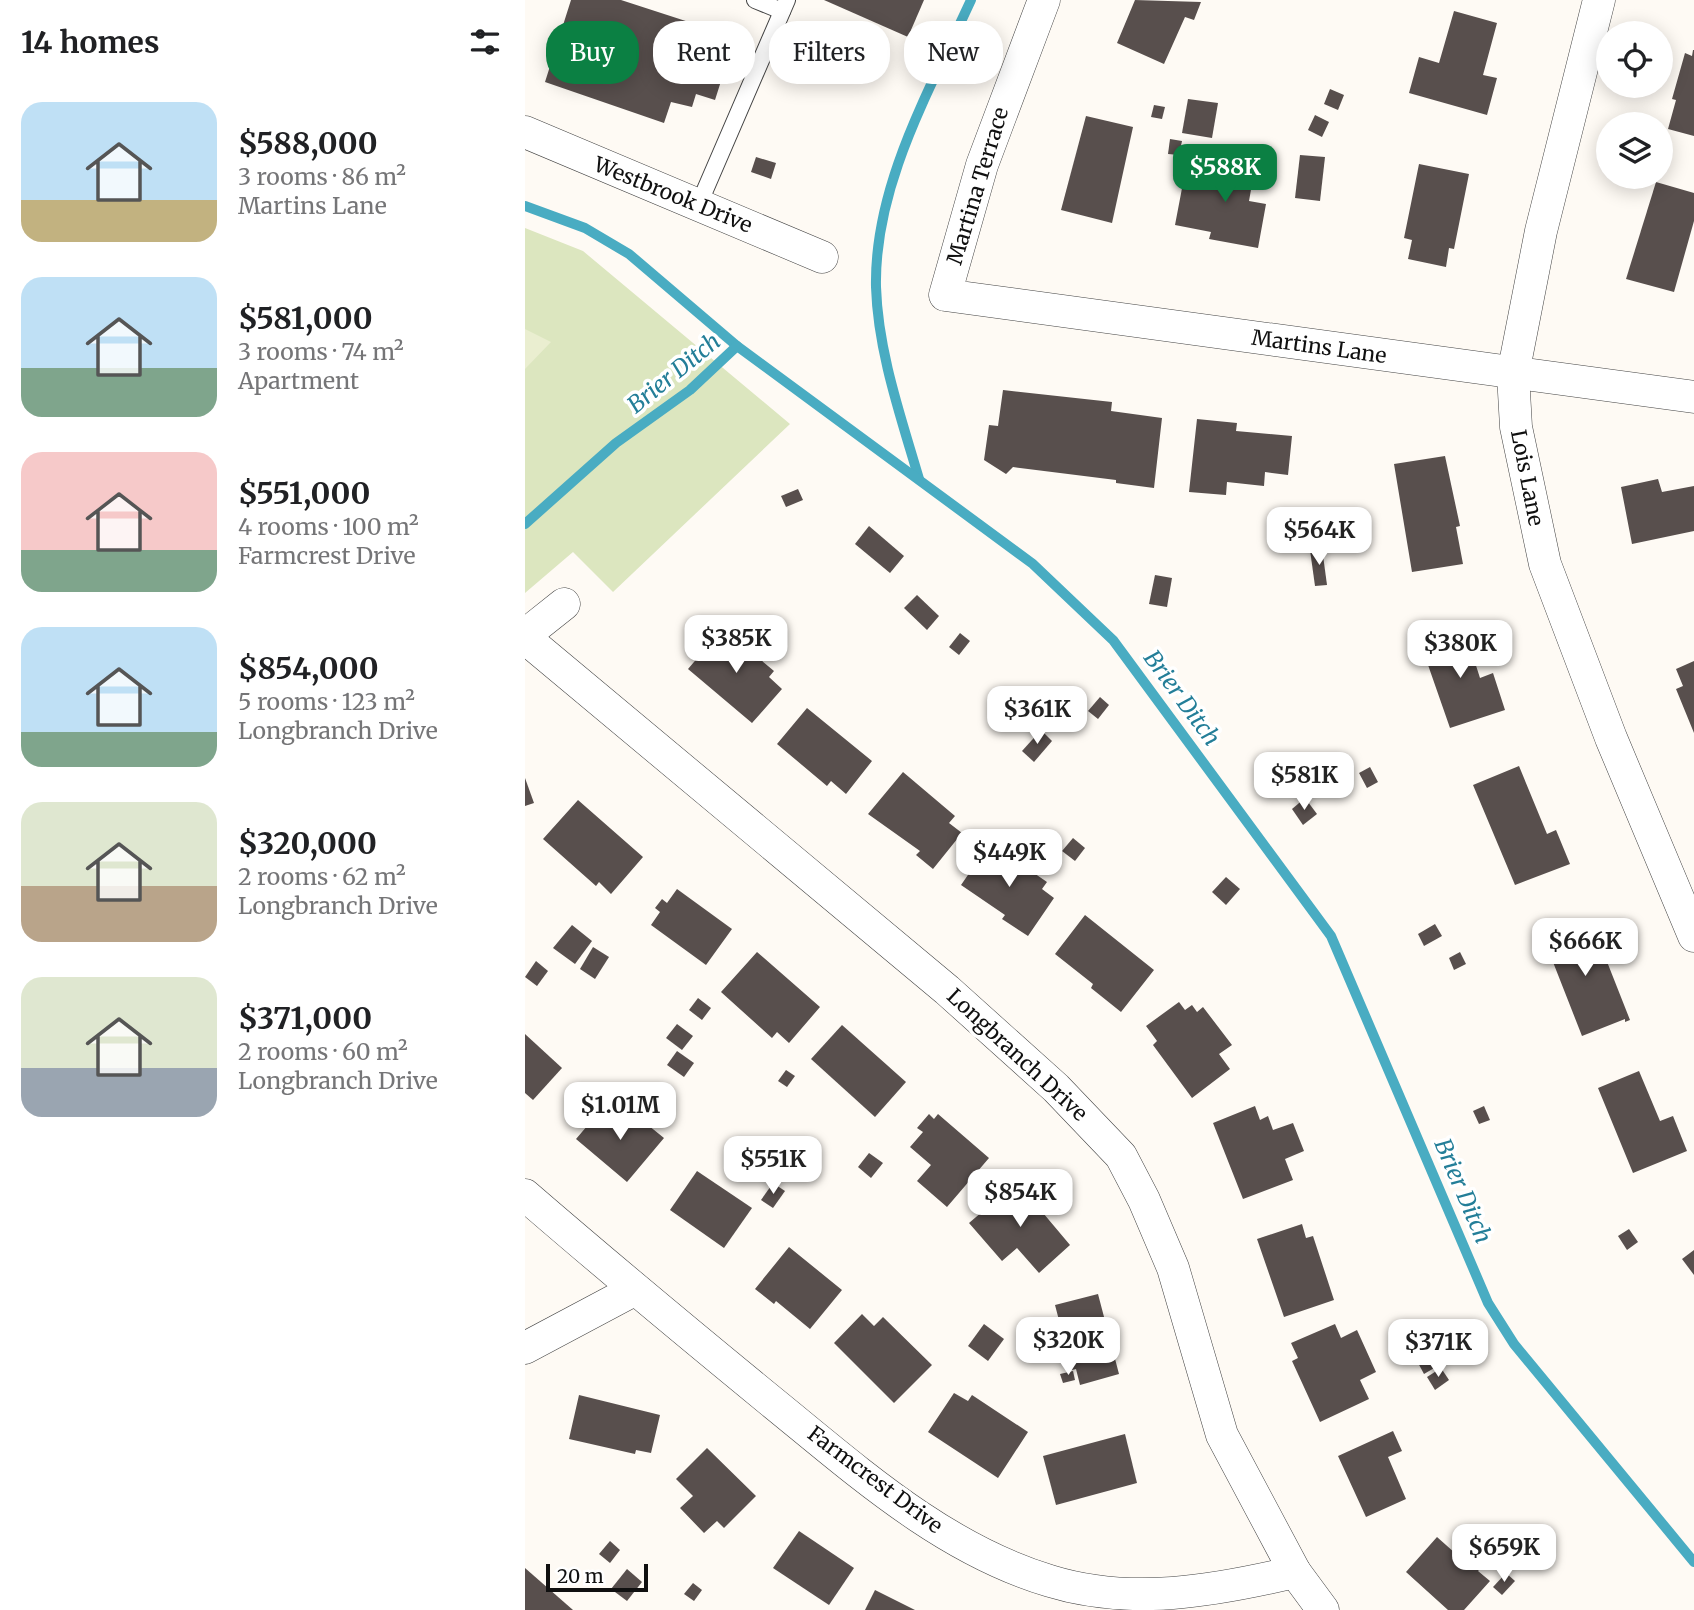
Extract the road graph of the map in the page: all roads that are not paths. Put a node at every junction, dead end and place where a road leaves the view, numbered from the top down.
1 (755, 0) edge
2 (1044, 0) edge
3 (1599, 0) edge
4 (785, 6) edge
5 (525, 132) edge
6 (699, 204) junction
7 (822, 257) dead end
8 (945, 295) joint
9 (1513, 374) junction
10 (1694, 397) edge
11 (564, 604) dead end
12 (525, 637) edge
13 (1694, 936) edge
14 (525, 1195) edge
15 (635, 1290) junction
16 (525, 1348) edge
17 (1294, 1572) junction
18 (1324, 1610) edge

1 - 4 lane
2 - 8 street, Martina Terrace
3 - 9 street, Lois Lane
4 - 6 lane
5 - 6 street, Westbrook Drive
6 - 7 street, Westbrook Drive
8 - 9 street, Martins Lane
9 - 10 street, Martins Lane
9 - 13 street, Lois Lane
11 - 12 street
12 - 17 street, Longbranch Drive
14 - 15 street, Farmcrest Drive
15 - 16 street
15 - 17 street, Farmcrest Drive
17 - 18 street, Longbranch Drive

